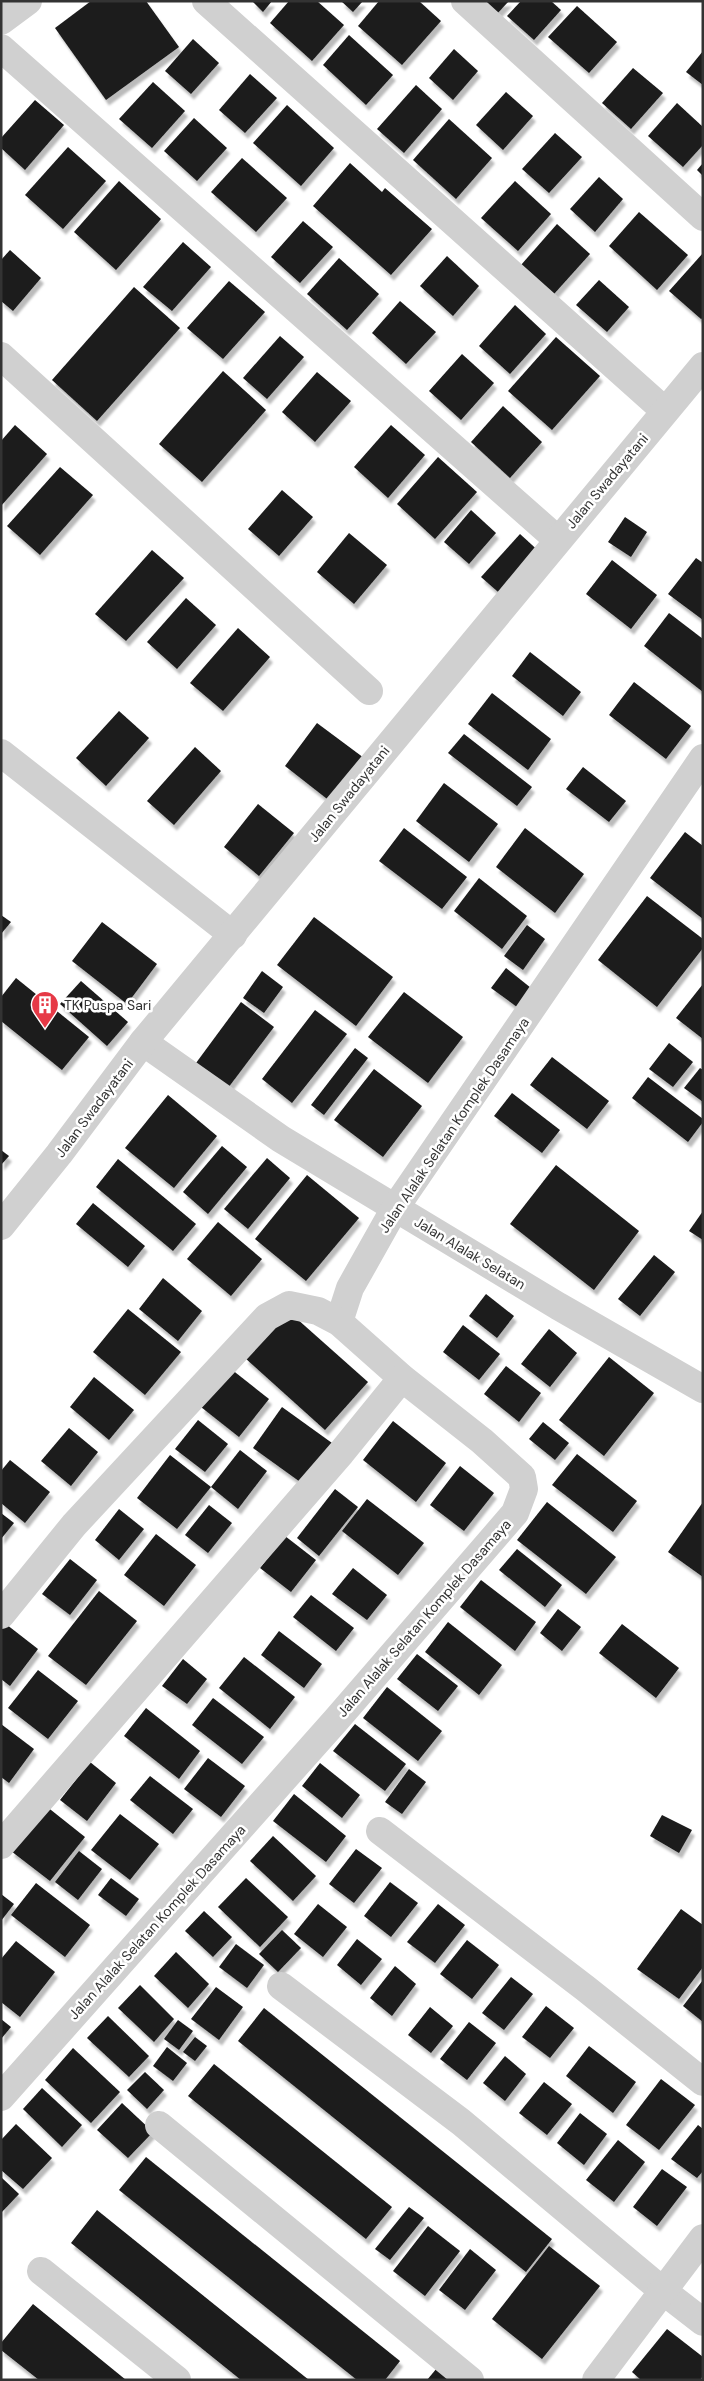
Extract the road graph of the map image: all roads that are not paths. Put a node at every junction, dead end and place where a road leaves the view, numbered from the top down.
1 (28, 1) edge
2 (206, 1) edge
3 (465, 1) edge
4 (1, 21) edge
5 (1, 48) edge
6 (703, 217) edge
7 (1, 356) edge
8 (703, 366) edge
9 (666, 411) junction
10 (558, 540) junction
11 (369, 691) dead end
12 (1, 753) edge
13 (703, 758) edge
14 (233, 935) junction
15 (143, 1042) junction
16 (396, 1208) junction
17 (1, 1226) edge
18 (339, 1322) junction
19 (402, 1378) junction
20 (703, 1389) edge
21 (1, 1615) edge
22 (380, 1832) dead end
23 (1, 1845) edge
24 (281, 1986) dead end
25 (703, 2082) edge
26 (1, 2097) edge
27 (159, 2124) dead end
28 (703, 2238) edge
29 (41, 2271) dead end
30 (663, 2291) junction
31 (703, 2322) edge
32 (177, 2380) edge
33 (470, 2380) edge
34 (596, 2380) edge

1 - 4 street
2 - 9 street
3 - 6 street
5 - 10 street
7 - 11 street
8 - 9 street, Jalan Swadayatani
9 - 10 street, Jalan Swadayatani
10 - 14 street, Jalan Swadayatani
12 - 14 street
13 - 16 street, Jalan Alalak Selatan Komplek Dasamaya
14 - 15 street, Jalan Swadayatani
15 - 16 street, Jalan Alalak Selatan
15 - 17 street, Jalan Swadayatani
16 - 18 street, Jalan Alalak Selatan Komplek Dasamaya
16 - 20 street, Jalan Alalak Selatan
18 - 19 street, Jalan Alalak Selatan Komplek Dasamaya
18 - 21 street
19 - 23 street
19 - 26 street, Jalan Alalak Selatan Komplek Dasamaya
22 - 25 street
24 - 30 street
27 - 33 street
28 - 30 street
29 - 32 street
30 - 31 street
30 - 34 street

